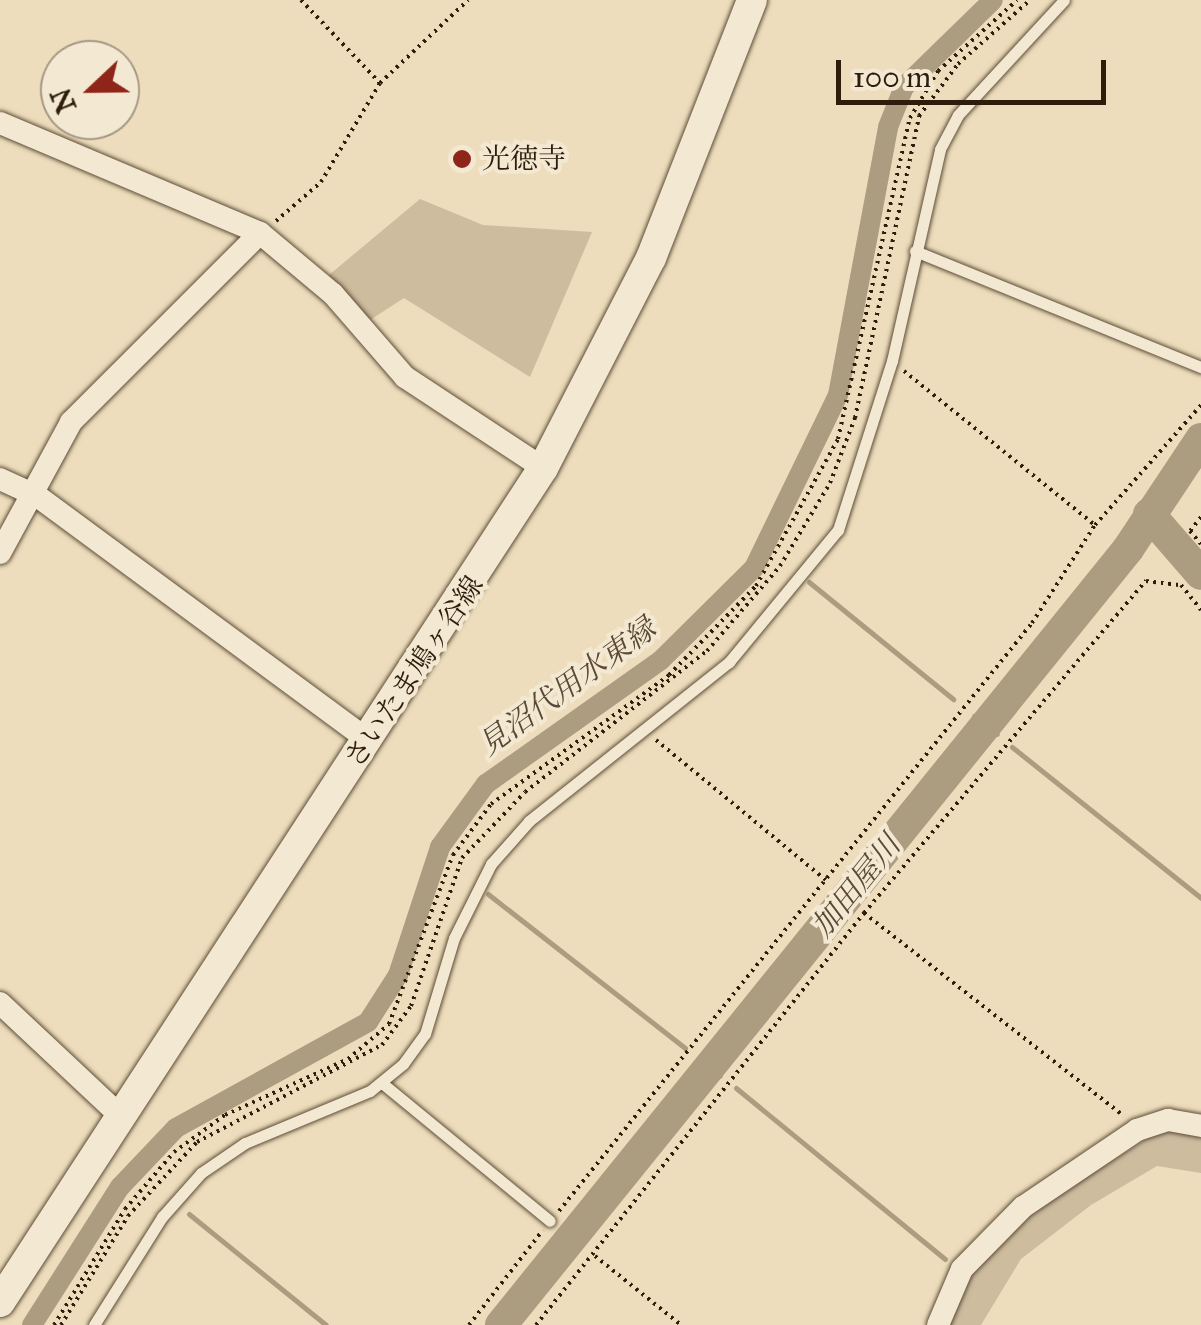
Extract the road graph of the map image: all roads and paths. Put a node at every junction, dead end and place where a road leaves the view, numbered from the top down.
1 (301, 0) edge
2 (468, 0) edge
3 (752, 0) edge
4 (1017, 0) edge
5 (1030, 0) edge
6 (1064, 0) edge
7 (380, 83) junction
8 (0, 123) edge
9 (260, 233) junction
10 (915, 252) junction
11 (892, 360) junction
12 (1201, 367) edge
13 (1201, 405) edge
14 (542, 468) junction
15 (0, 478) edge
16 (37, 496) junction
17 (1201, 517) edge
18 (1095, 525) junction
19 (1201, 544) edge
20 (0, 553) edge
21 (1201, 610) edge
22 (649, 734) junction
23 (369, 741) junction
24 (826, 880) junction
25 (864, 913) junction
26 (0, 1003) edge
27 (382, 1083) junction
28 (116, 1112) junction
29 (1201, 1126) edge
30 (1137, 1130) junction
31 (550, 1221) junction
32 (594, 1255) junction
33 (0, 1302) edge
34 (54, 1325) edge
35 (61, 1325) edge
36 (94, 1325) edge
37 (470, 1325) edge
38 (536, 1325) edge
39 (681, 1325) edge
40 (938, 1325) edge

1 - 7 path
2 - 7 path
3 - 14 main road, さいたま鳩ヶ谷線
4 - 34 path
5 - 35 path
6 - 10 lane
7 - 9 path
8 - 9 street
9 - 14 street
9 - 16 street
10 - 11 lane
10 - 12 lane
11 - 18 path
11 - 22 lane
13 - 18 path
14 - 23 main road, さいたま鳩ヶ谷線
15 - 16 street
16 - 20 street
16 - 23 street
17 - 19 path
18 - 24 path
21 - 25 path
22 - 24 path
22 - 27 lane
23 - 28 main road, さいたま鳩ヶ谷線
24 - 31 path
25 - 30 path
25 - 32 path
26 - 28 street
27 - 31 lane
27 - 36 lane
28 - 33 main road, さいたま鳩ヶ谷線
29 - 30 street
30 - 40 street
31 - 37 path
32 - 38 path
32 - 39 path

